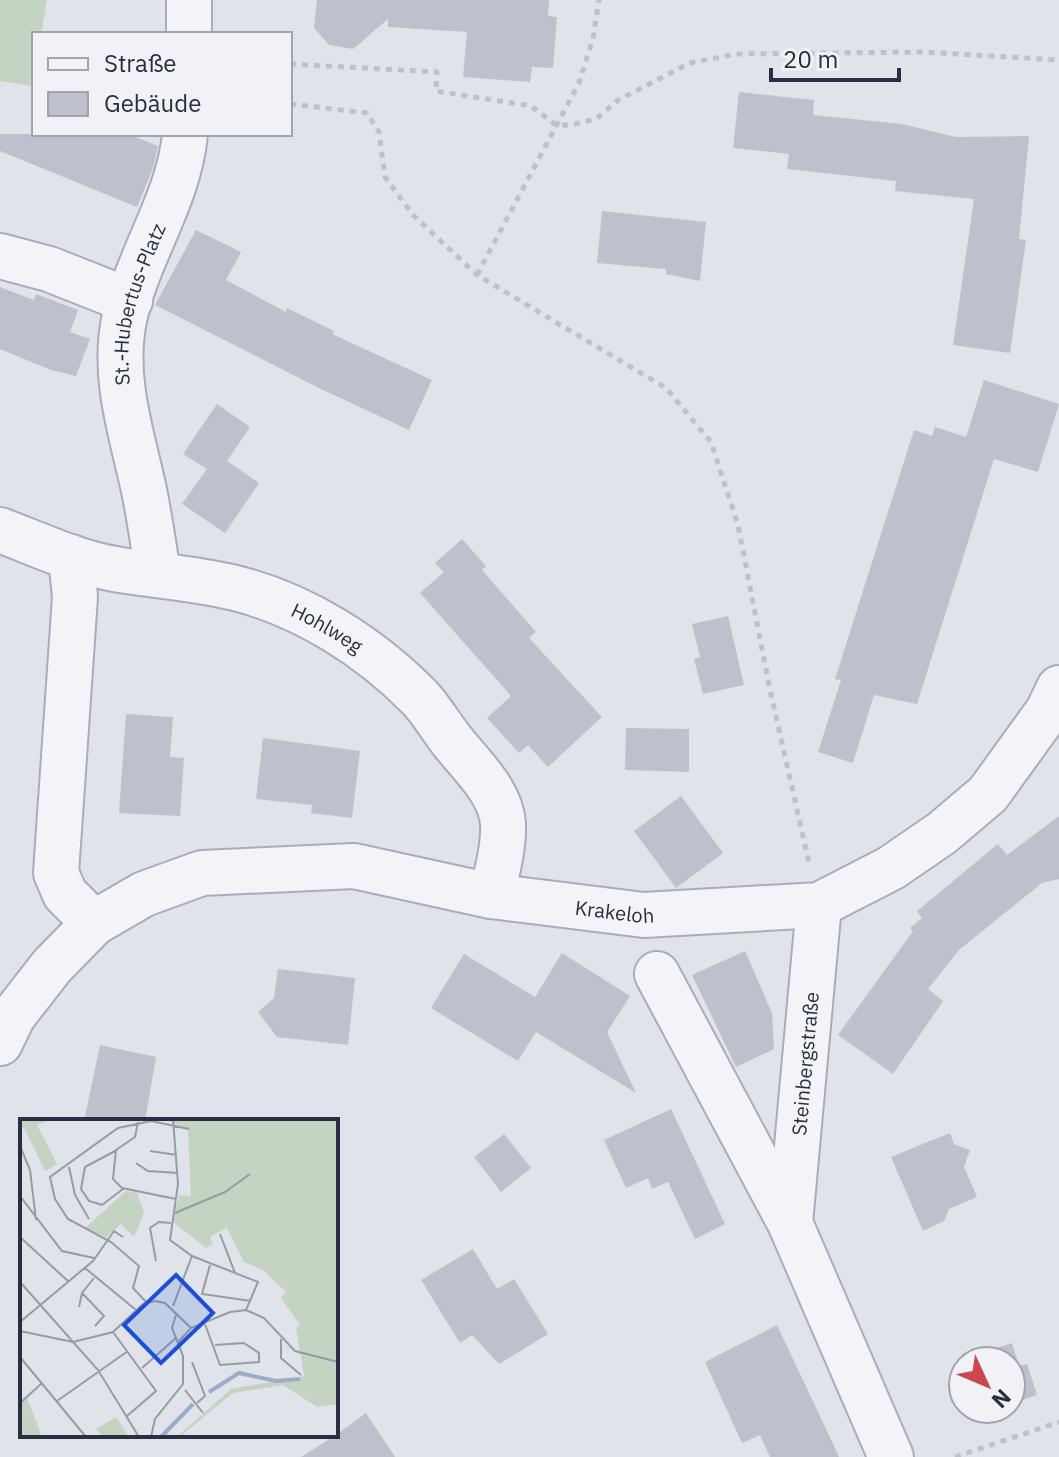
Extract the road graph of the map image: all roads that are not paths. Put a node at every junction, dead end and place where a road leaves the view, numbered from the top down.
1 (189, 0) edge
2 (189, 32) edge
3 (184, 136) edge
4 (0, 256) edge
5 (130, 301) junction
6 (0, 530) edge
7 (71, 557) junction
8 (158, 574) junction
9 (1059, 688) edge
10 (491, 896) junction
11 (819, 905) junction
12 (94, 923) junction
13 (657, 974) dead end
14 (0, 1043) edge
15 (790, 1223) junction
16 (891, 1457) edge

1 - 2 street
3 - 5 street, St.-Hubertus-Platz
4 - 5 street
5 - 8 street, St.-Hubertus-Platz
6 - 7 street, Hohlweg
7 - 8 street, Hohlweg
7 - 12 street
8 - 10 street, Hohlweg
9 - 11 street, Krakeloh
10 - 11 street, Krakeloh
10 - 12 street, Krakeloh
11 - 15 street, Steinbergstraße
12 - 14 street, Krakeloh
13 - 15 street, Steinbergstraße
15 - 16 street, Steinbergstraße

